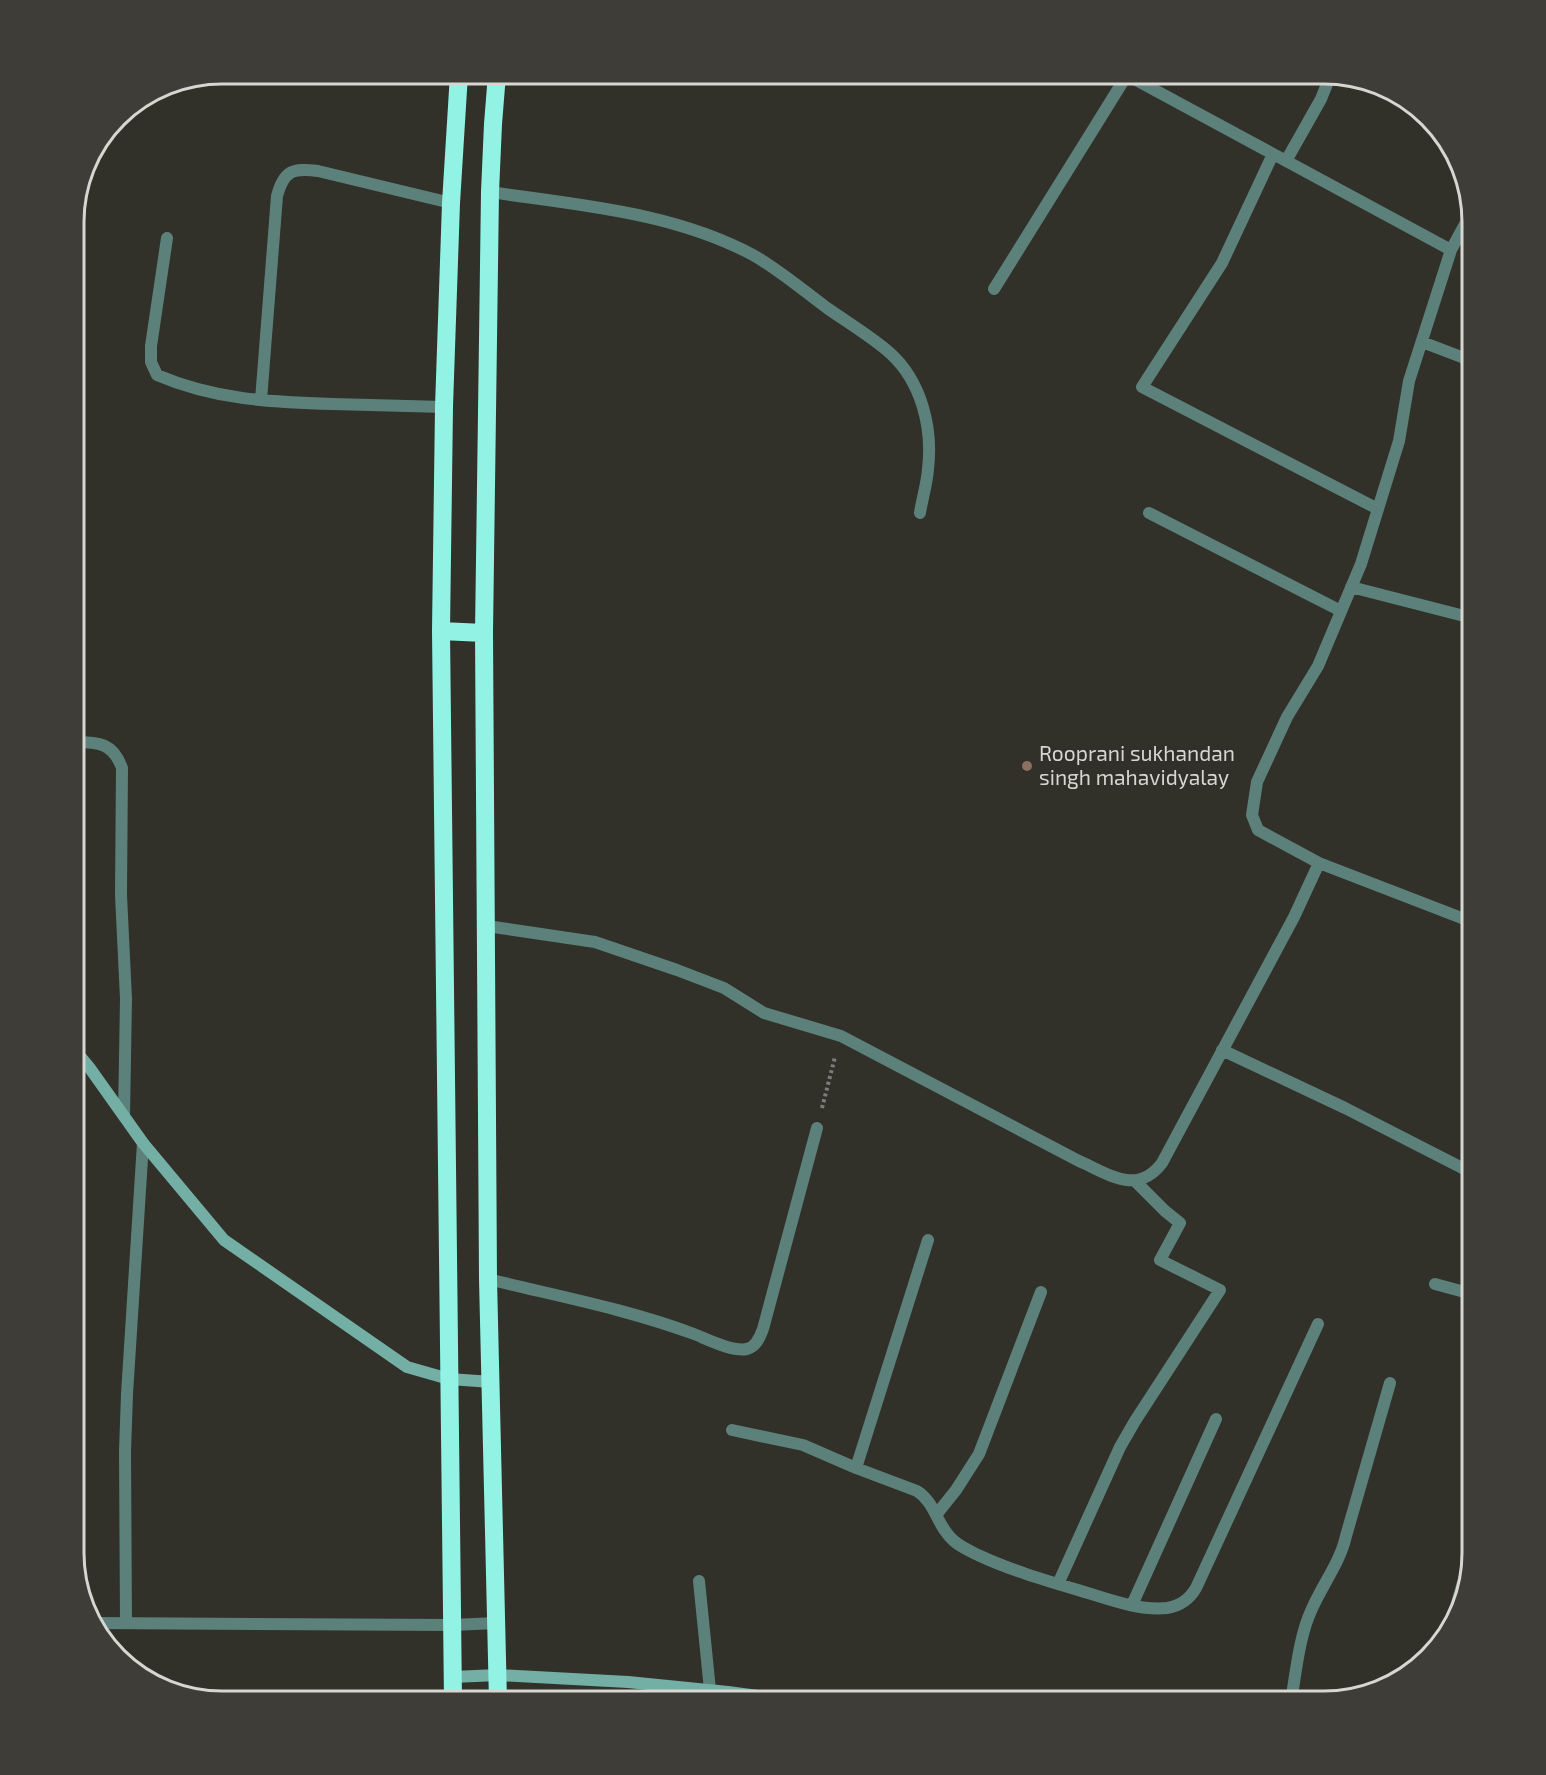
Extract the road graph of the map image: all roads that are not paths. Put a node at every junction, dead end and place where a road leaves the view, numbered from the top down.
1 (458, 84) edge
2 (496, 84) edge
3 (1120, 84) edge
4 (1144, 84) edge
5 (1327, 84) edge
6 (1273, 154) junction
7 (1286, 161) junction
8 (490, 192) junction
9 (451, 203) junction
10 (1462, 230) edge
11 (166, 238) dead end
12 (1451, 250) junction
13 (994, 289) dead end
14 (1422, 342) junction
15 (1462, 358) edge
16 (261, 400) junction
17 (444, 408) junction
18 (1378, 509) junction
19 (920, 513) dead end
20 (1149, 513) dead end
21 (1351, 587) junction
22 (1341, 611) junction
23 (1462, 615) edge
24 (441, 631) junction
25 (484, 633) junction
26 (84, 743) edge
27 (1319, 863) junction
28 (1462, 918) edge
29 (487, 926) junction
30 (1222, 1050) junction
31 (84, 1060) edge
32 (124, 1116) junction
33 (817, 1128) road end
34 (143, 1143) junction
35 (1462, 1167) edge
36 (1136, 1182) junction
37 (928, 1240) dead end
38 (489, 1279) junction
39 (1435, 1284) dead end
40 (1462, 1291) edge
41 (1041, 1292) dead end
42 (1318, 1324) dead end
43 (449, 1379) junction
44 (492, 1382) junction
45 (1390, 1383) dead end
46 (1216, 1419) dead end
47 (732, 1430) dead end
48 (856, 1468) junction
49 (936, 1515) junction
50 (699, 1581) dead end
51 (1058, 1584) junction
52 (1132, 1605) junction
53 (103, 1623) edge
54 (126, 1623) junction
55 (497, 1623) junction
56 (453, 1625) junction
57 (498, 1675) junction
58 (453, 1677) junction
59 (711, 1690) junction
60 (453, 1691) edge
61 (498, 1691) edge
62 (719, 1691) edge
63 (1292, 1691) edge

1 - 9 highway
2 - 8 highway
3 - 13 street
4 - 6 street
5 - 7 street
6 - 7 street
6 - 18 street
7 - 12 street
8 - 19 street
8 - 25 highway
9 - 16 street
9 - 17 highway
10 - 12 street
11 - 16 street
12 - 14 street
14 - 15 street
14 - 18 street
16 - 17 street
17 - 24 highway
18 - 21 street
20 - 22 street
21 - 22 street
21 - 23 street
22 - 27 street
24 - 25 highway
24 - 43 highway
25 - 29 highway
26 - 32 street
27 - 28 street
27 - 30 street
29 - 36 street
29 - 38 highway
30 - 35 street
30 - 36 street
31 - 32 street
32 - 34 street
33 - 38 street
34 - 43 street
34 - 54 street
36 - 51 street
37 - 48 street
38 - 44 highway
39 - 40 street
41 - 49 street
42 - 52 street
43 - 44 street
43 - 56 highway
44 - 55 highway
45 - 63 street
46 - 52 street
47 - 48 street
48 - 49 street
49 - 51 street
50 - 59 street
51 - 52 street
53 - 54 street
54 - 56 street
55 - 56 street
55 - 57 highway
56 - 58 highway
57 - 58 street
57 - 59 street
57 - 61 highway
58 - 60 highway
59 - 62 street

